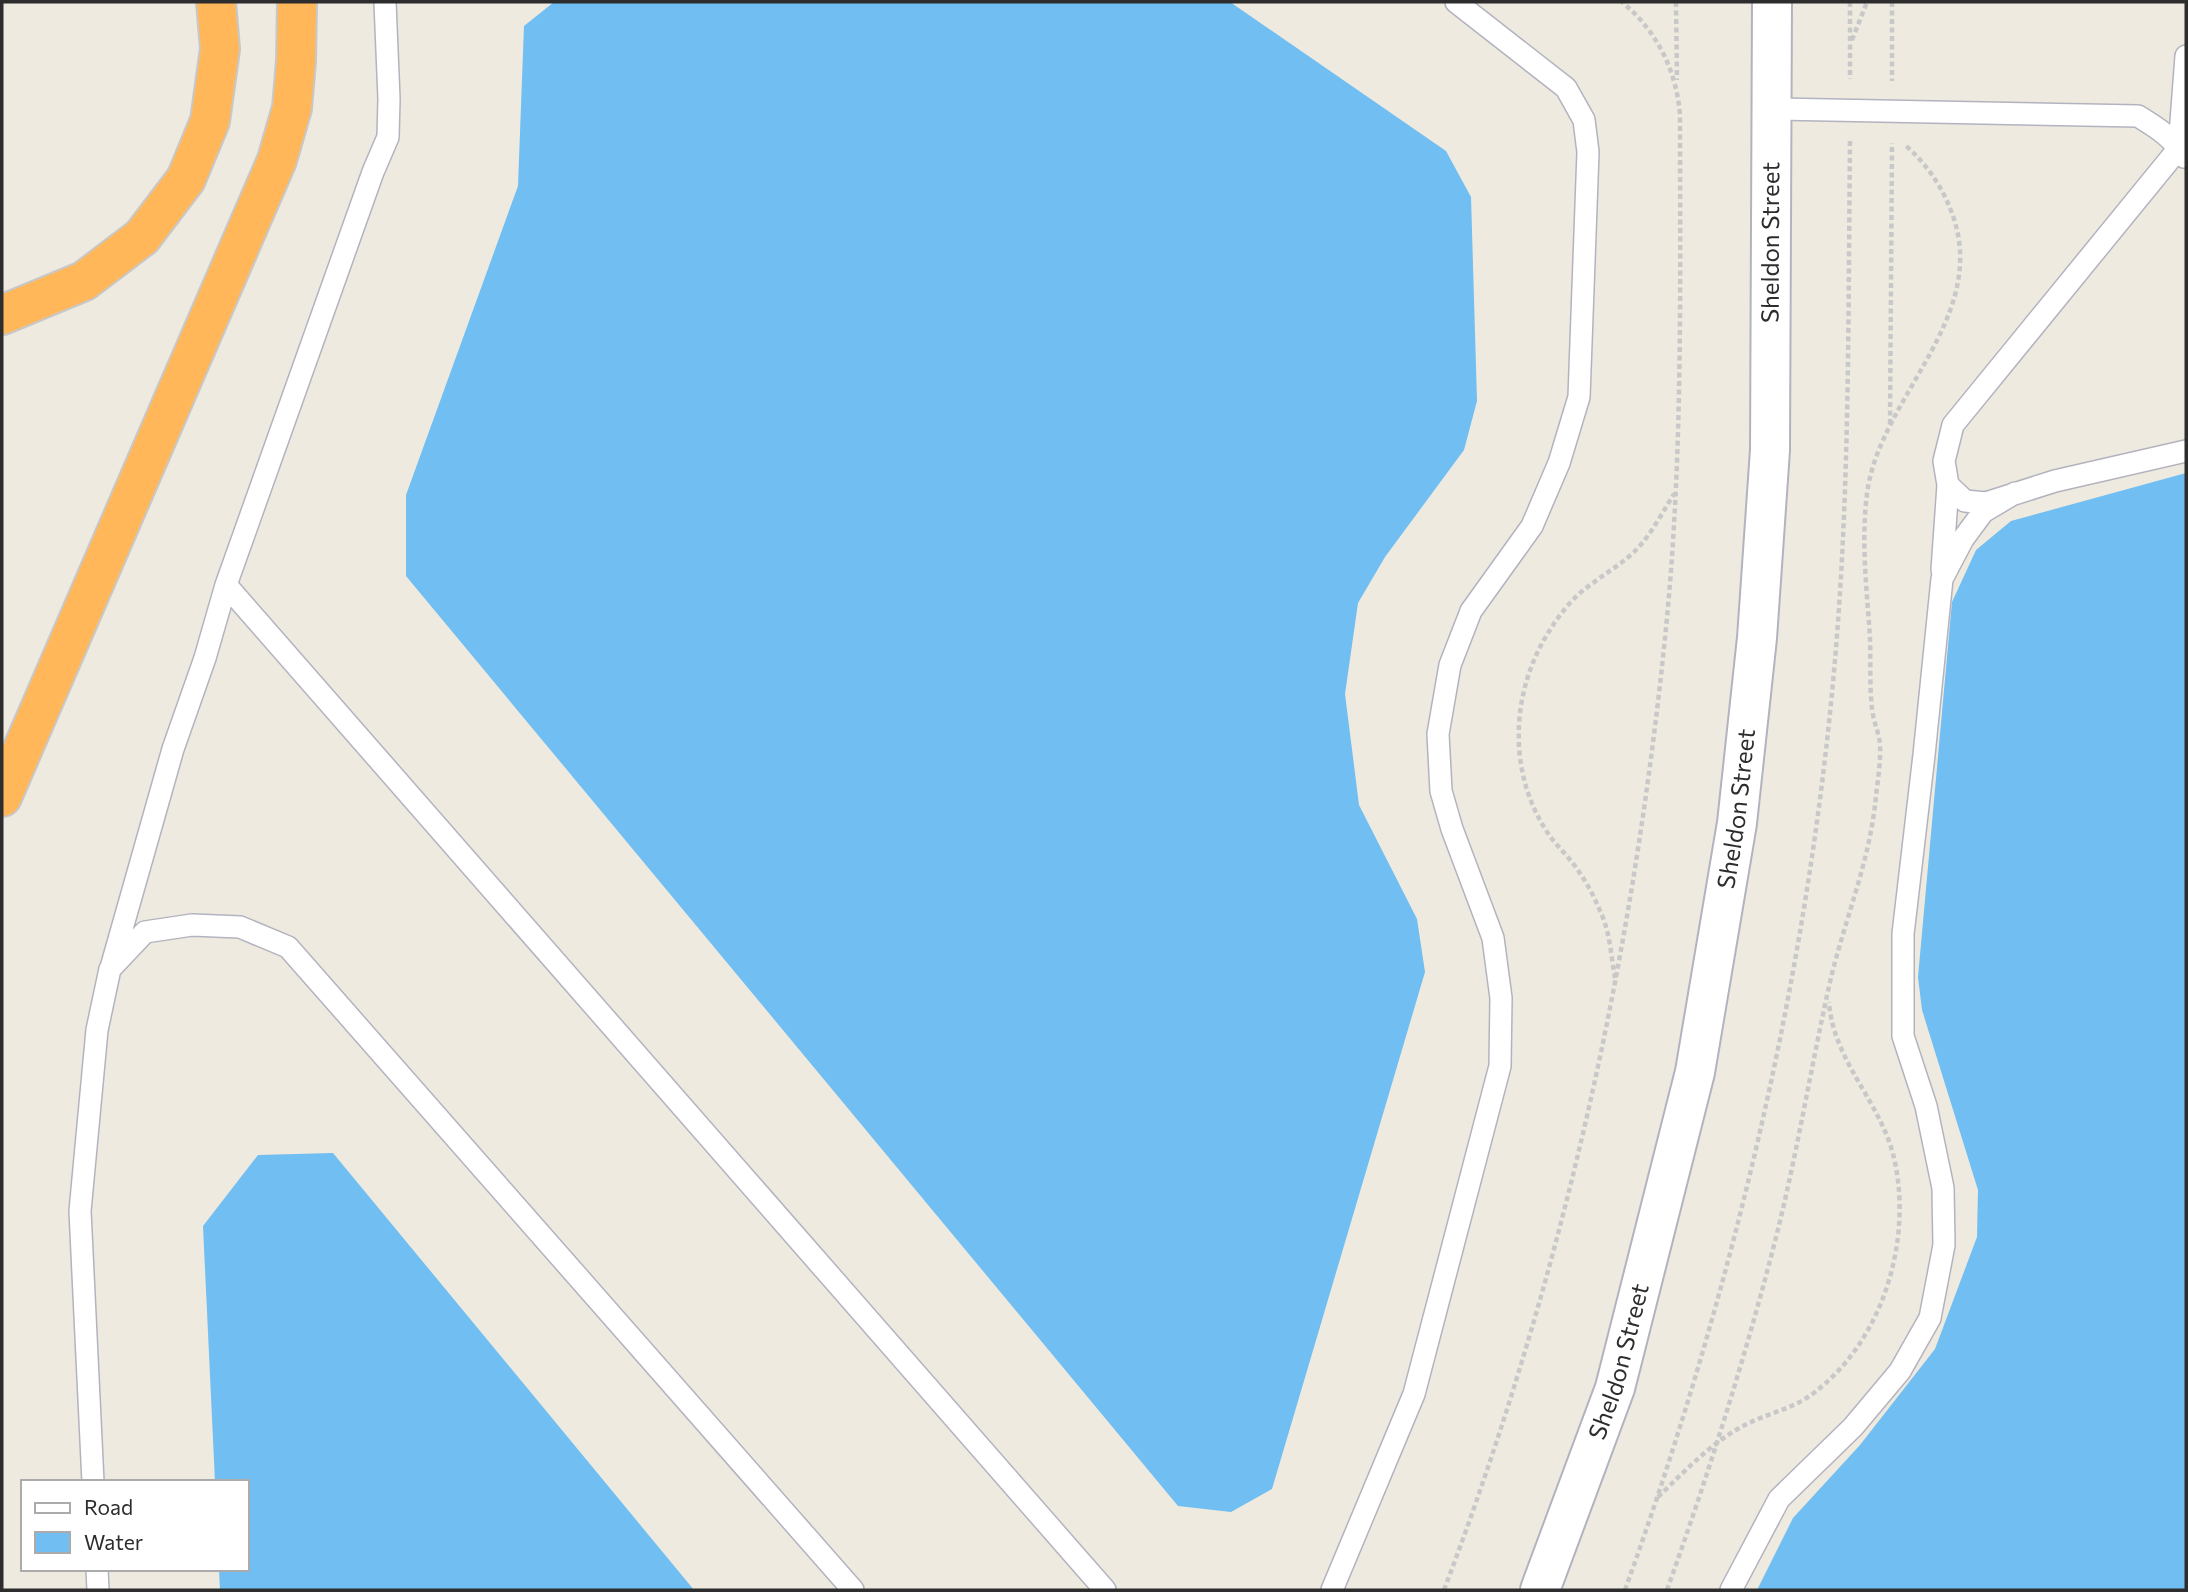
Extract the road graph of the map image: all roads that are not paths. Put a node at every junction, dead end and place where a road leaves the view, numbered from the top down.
1 (216, 2) edge
2 (297, 2) edge
3 (385, 2) edge
4 (1456, 2) edge
5 (1772, 2) edge
6 (2186, 56) edge
7 (1772, 109) junction
8 (2183, 155) edge
9 (2, 315) edge
10 (2186, 451) edge
11 (1948, 485) junction
12 (2015, 493) junction
13 (1942, 579) junction
14 (226, 585) junction
15 (2, 797) edge
16 (110, 969) junction
17 (93, 1480) edge
18 (97, 1571) edge
19 (98, 1590) edge
20 (853, 1590) edge
21 (1105, 1590) edge
22 (1332, 1590) edge
23 (1540, 1590) edge
24 (1731, 1590) edge

1 - 9 highway
2 - 15 highway
3 - 14 lane
4 - 22 lane
5 - 7 main road, Sheldon Street
6 - 8 lane
7 - 8 lane
7 - 23 main road, Sheldon Street
8 - 11 lane
10 - 12 lane
11 - 12 lane
11 - 13 lane
12 - 13 lane
13 - 24 lane
14 - 16 lane
14 - 21 lane
16 - 17 lane
16 - 20 lane
18 - 19 lane

